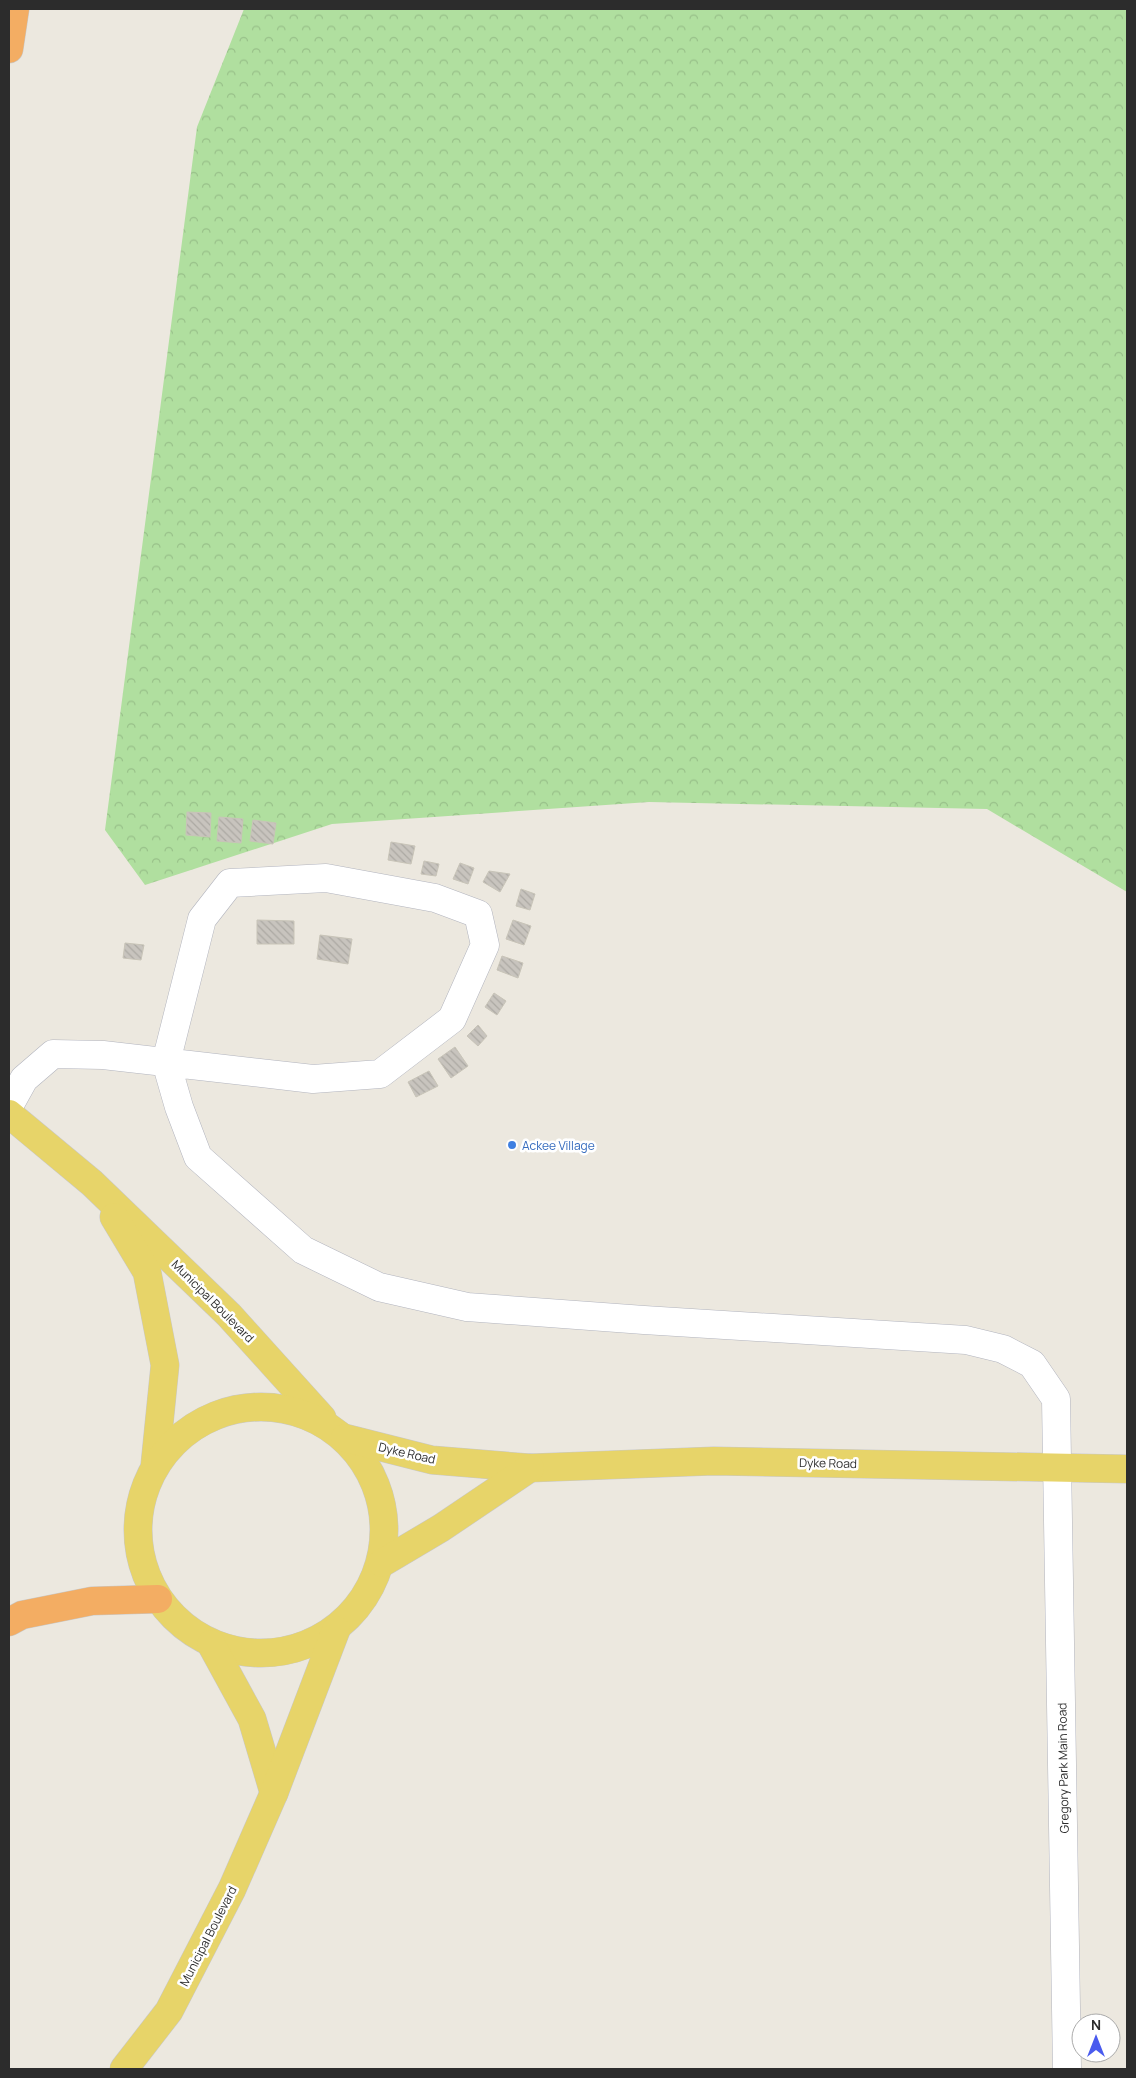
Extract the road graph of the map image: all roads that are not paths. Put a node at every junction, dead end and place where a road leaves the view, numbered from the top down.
1 (15, 9) edge
2 (9, 49) edge
3 (166, 1062) junction
4 (9, 1106) edge
5 (9, 1114) edge
6 (92, 1182) junction
7 (337, 1432) junction
8 (156, 1464) junction
9 (1058, 1467) junction
10 (530, 1468) junction
11 (1127, 1469) edge
12 (382, 1563) junction
13 (158, 1599) junction
14 (9, 1622) edge
15 (336, 1630) junction
16 (211, 1644) junction
17 (274, 1792) junction
18 (124, 2069) edge
19 (1067, 2069) edge

1 - 2 highway
3 - 3 street
3 - 4 street
3 - 9 street, Gregory Park Main Road
5 - 6 main road, Municipal Boulevard
6 - 7 main road, Municipal Boulevard
6 - 8 main road, Municipal Boulevard
7 - 8 main road, Dyke Road
7 - 10 main road, Dyke Road
7 - 12 main road, Municipal Boulevard
8 - 13 main road
9 - 10 main road, Dyke Road
9 - 11 main road, Dyke Road
9 - 19 street, Gregory Park Main Road
10 - 12 main road
12 - 15 main road
13 - 14 highway
13 - 16 main road
15 - 16 main road
15 - 17 main road, Municipal Boulevard
16 - 17 main road
17 - 18 main road, Municipal Boulevard

